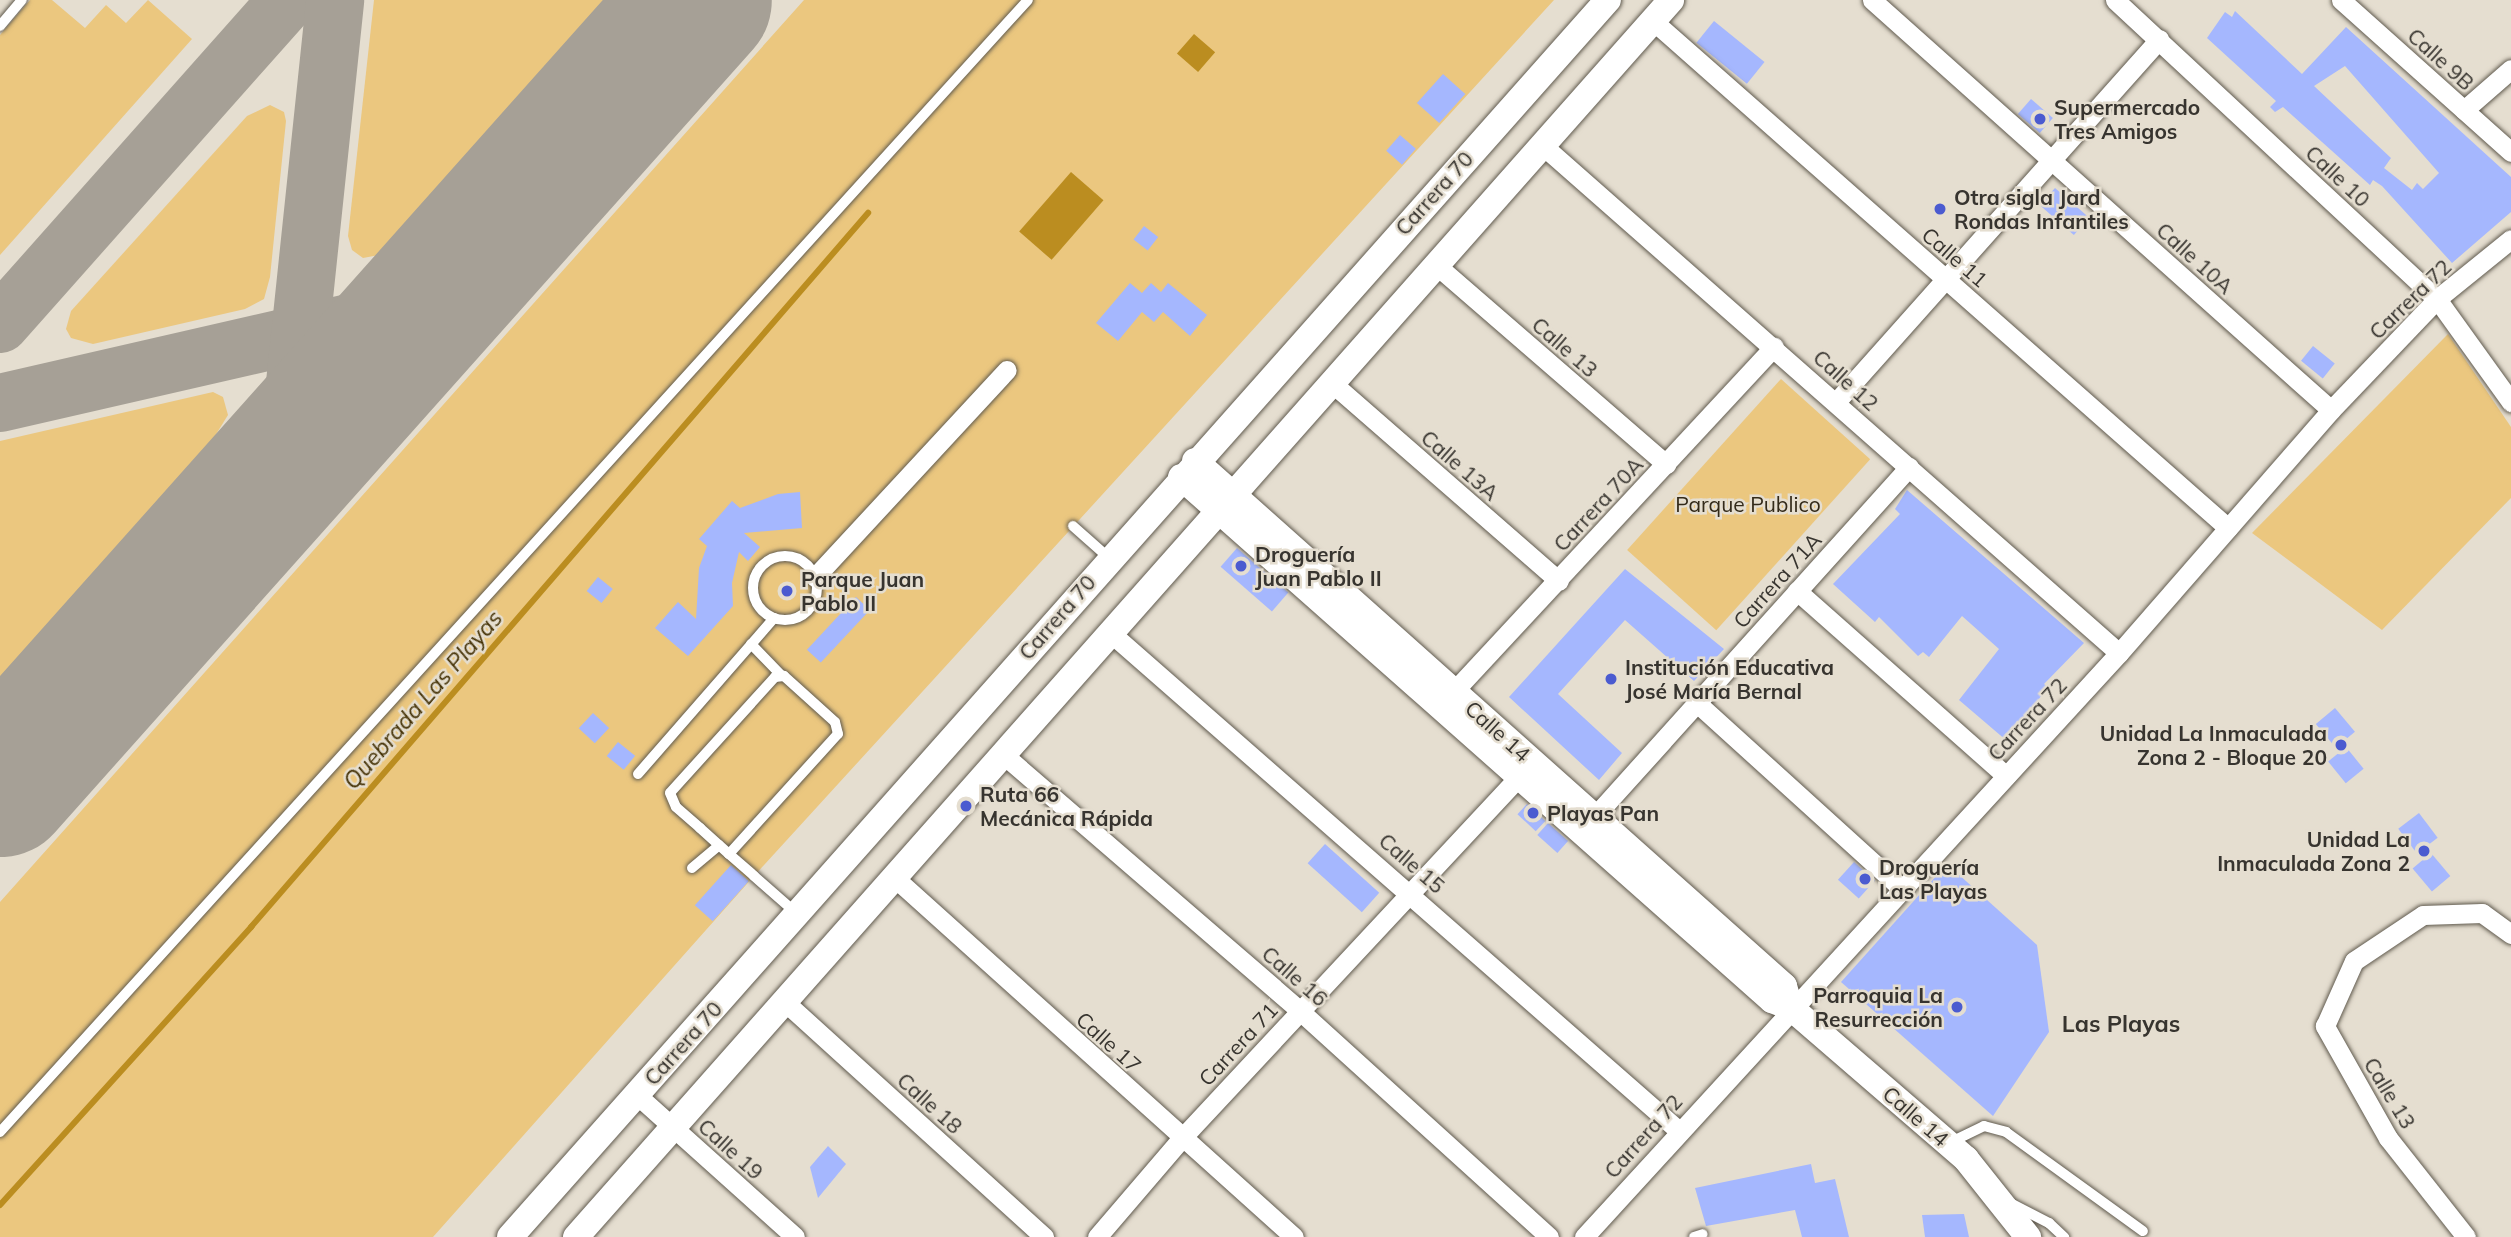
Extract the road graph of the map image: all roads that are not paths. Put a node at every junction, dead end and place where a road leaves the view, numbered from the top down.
1 (22, 0) edge
2 (1028, 0) edge
3 (1608, 0) edge
4 (1671, 0) edge
5 (1872, 0) edge
6 (2115, 0) edge
7 (2354, 4) edge
8 (1653, 20) junction
9 (0, 26) edge
10 (2159, 39) junction
11 (2511, 69) edge
12 (2464, 110) junction
13 (1541, 144) junction
14 (2511, 152) edge
15 (2052, 161) junction
16 (2511, 239) edge
17 (1435, 264) junction
18 (1946, 279) junction
19 (2437, 299) junction
20 (1774, 347) junction
21 (1007, 370) dead end
22 (1332, 383) junction
23 (1836, 402) junction
24 (2511, 402) edge
25 (2331, 410) junction
26 (1666, 464) junction
27 (1909, 467) junction
28 (1188, 469) junction
29 (1227, 503) junction
30 (1073, 526) dead end
31 (2228, 528) junction
32 (1109, 559) junction
33 (816, 577) junction
34 (1559, 580) junction
35 (1797, 591) junction
36 (774, 618) junction
37 (1113, 635) junction
38 (751, 644) junction
39 (2119, 653) junction
40 (781, 675) junction
41 (1454, 691) junction
42 (1697, 702) junction
43 (1006, 756) junction
44 (1526, 769) junction
45 (638, 774) dead end
46 (2006, 776) junction
47 (1594, 817) junction
48 (719, 845) junction
49 (729, 854) junction
50 (692, 868) dead end
51 (896, 879) junction
52 (1902, 889) junction
53 (1410, 891) junction
54 (797, 914) junction
55 (2511, 934) edge
56 (785, 1002) junction
57 (1790, 1007) junction
58 (1300, 1011) junction
59 (637, 1094) junction
60 (673, 1127) junction
61 (1678, 1130) junction
62 (0, 1132) edge
63 (1181, 1139) junction
64 (1948, 1144) junction
65 (2002, 1199) junction
66 (2143, 1231) dead end
67 (785, 1234) edge
68 (510, 1237) edge
69 (576, 1237) edge
70 (1044, 1237) edge
71 (1097, 1237) edge
72 (1294, 1237) edge
73 (1549, 1237) edge
74 (1584, 1237) edge
75 (2028, 1237) edge
76 (2064, 1237) edge
77 (2466, 1237) edge

1 - 9 lane
2 - 62 lane
3 - 28 main road, Carrera 70
4 - 8 main road
5 - 15 street, Calle 10A
6 - 10 street, Calle 10
7 - 12 street, Calle 9B
8 - 13 main road
8 - 18 street, Calle 11
10 - 15 street
10 - 19 street, Calle 10
11 - 12 street
12 - 14 street, Calle 9B
13 - 17 main road
13 - 20 street, Calle 12
15 - 18 street
15 - 25 street, Calle 10A
16 - 19 street, Carrera 72
17 - 22 main road
17 - 26 street, Calle 13
18 - 23 street
18 - 31 street, Calle 11
19 - 24 street, Calle 10
19 - 25 street, Carrera 72
20 - 23 street, Calle 12
20 - 26 street, Carrera 70A
21 - 33 street
22 - 29 main road
22 - 34 street, Calle 13A
23 - 27 street, Calle 12
25 - 31 street, Carrera 72
26 - 34 street, Carrera 70A
27 - 35 street, Carrera 71A
27 - 39 street, Calle 12
28 - 29 main road, Calle 14
28 - 32 main road, Carrera 70
29 - 37 main road
29 - 41 main road, Calle 14
29 - 44 main road, Calle 14
30 - 32 lane
31 - 39 street, Carrera 72
32 - 54 main road, Carrera 70
33 - 36 lane
33 - 36 lane
34 - 41 street, Carrera 70A
35 - 42 street, Carrera 71A
35 - 46 street
36 - 38 lane
37 - 43 main road
37 - 53 street, Calle 15
38 - 40 lane
38 - 45 lane
39 - 46 street, Carrera 72
40 - 48 lane
40 - 49 lane
41 - 44 main road, Calle 14
42 - 47 street, Carrera 71A
42 - 52 street
43 - 51 main road
43 - 58 street, Calle 16
44 - 47 main road, Calle 14
44 - 53 street, Carrera 71
44 - 57 main road, Calle 14
46 - 52 street, Carrera 72
47 - 57 main road, Calle 14
48 - 49 lane
48 - 50 lane
49 - 54 lane
51 - 56 main road
51 - 63 street, Calle 17
52 - 57 street, Carrera 72
53 - 58 street, Carrera 71
53 - 61 street, Calle 15
54 - 59 main road, Carrera 70
55 - 77 street, Calle 13
56 - 60 main road
56 - 70 street, Calle 18
57 - 61 street, Carrera 72
57 - 64 main road, Calle 14
58 - 63 street, Carrera 71
58 - 73 street, Calle 16
59 - 60 street, Calle 19
59 - 68 main road, Carrera 70
60 - 67 street, Calle 19
60 - 69 main road
61 - 74 street, Carrera 72
63 - 71 street, Carrera 71
63 - 72 street, Calle 17
64 - 65 main road, Calle 14
64 - 66 lane
65 - 75 main road, Calle 14
65 - 76 lane

